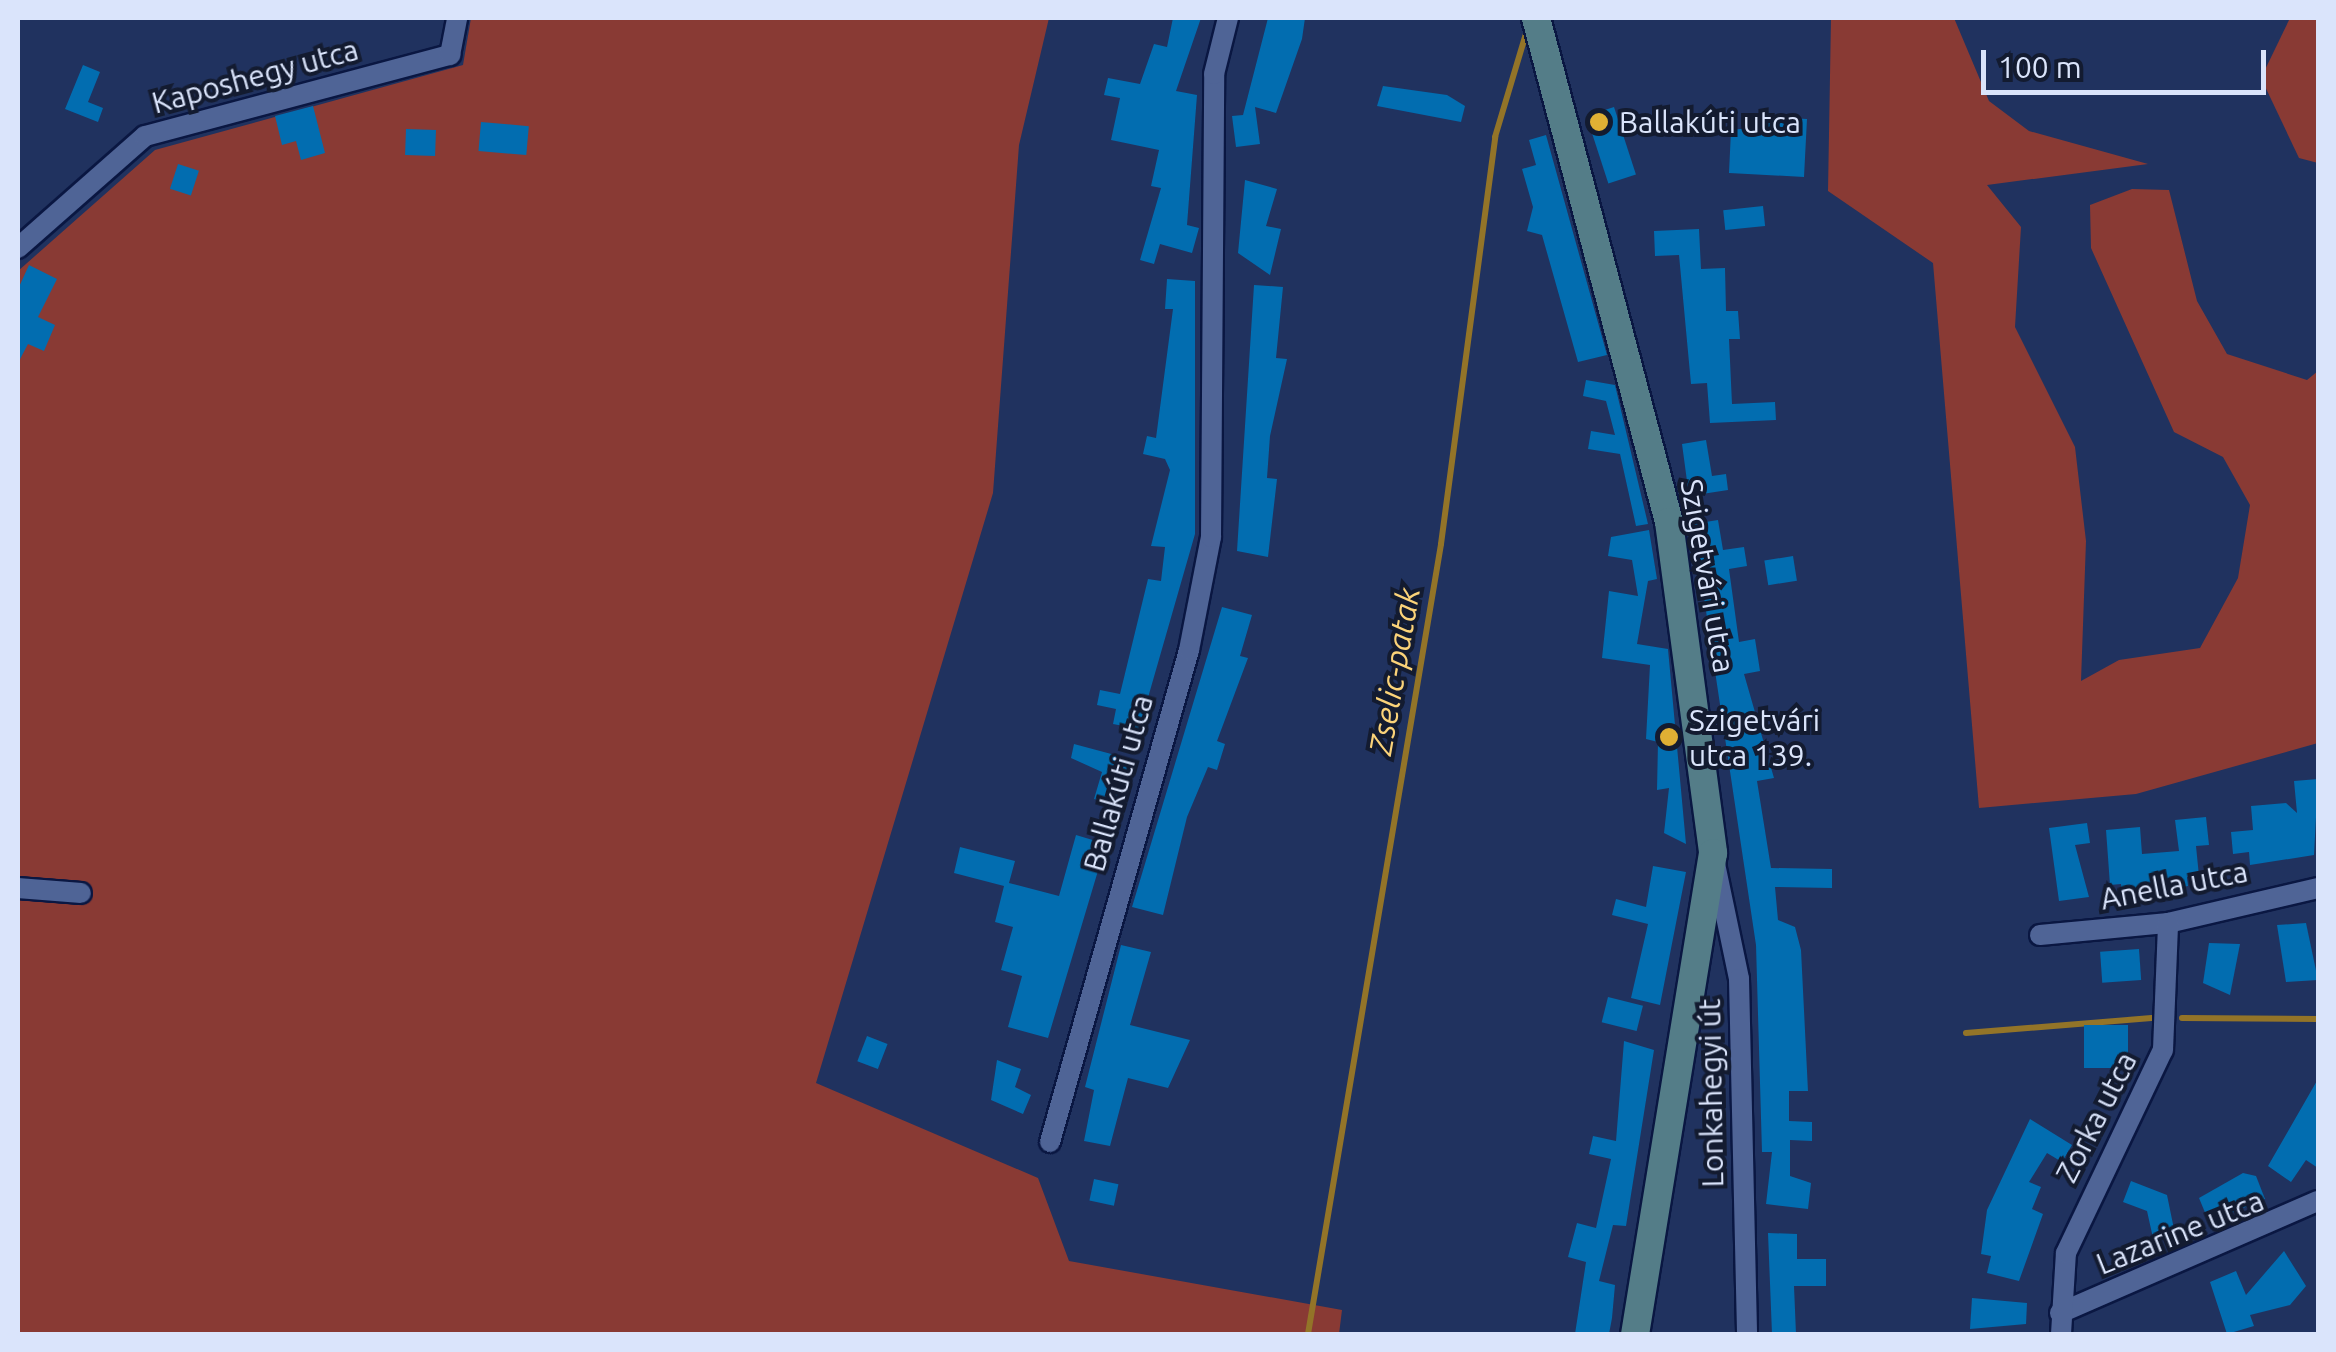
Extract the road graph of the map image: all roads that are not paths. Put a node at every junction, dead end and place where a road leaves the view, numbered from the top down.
1 (456, 18) edge
2 (1228, 18) edge
3 (1536, 18) edge
4 (18, 248) edge
5 (1712, 853) junction
6 (18, 888) edge
7 (2318, 888) edge
8 (81, 893) dead end
9 (2168, 923) junction
10 (2040, 936) dead end
11 (1050, 1142) dead end
12 (2318, 1201) edge
13 (2060, 1312) junction
14 (1635, 1334) edge
15 (1747, 1334) edge
16 (2061, 1334) edge

1 - 4 street, Kaposhegy utca
2 - 11 street, Ballakúti utca
3 - 5 street, Szigetvári utca
5 - 14 street, Szigetvári utca
5 - 15 street, Lonkahegyi út
6 - 8 street
7 - 9 street, Anella utca
9 - 10 street, Anella utca
9 - 13 street, Zorka utca
12 - 13 street, Lazarine utca
13 - 16 street, Zorka utca

